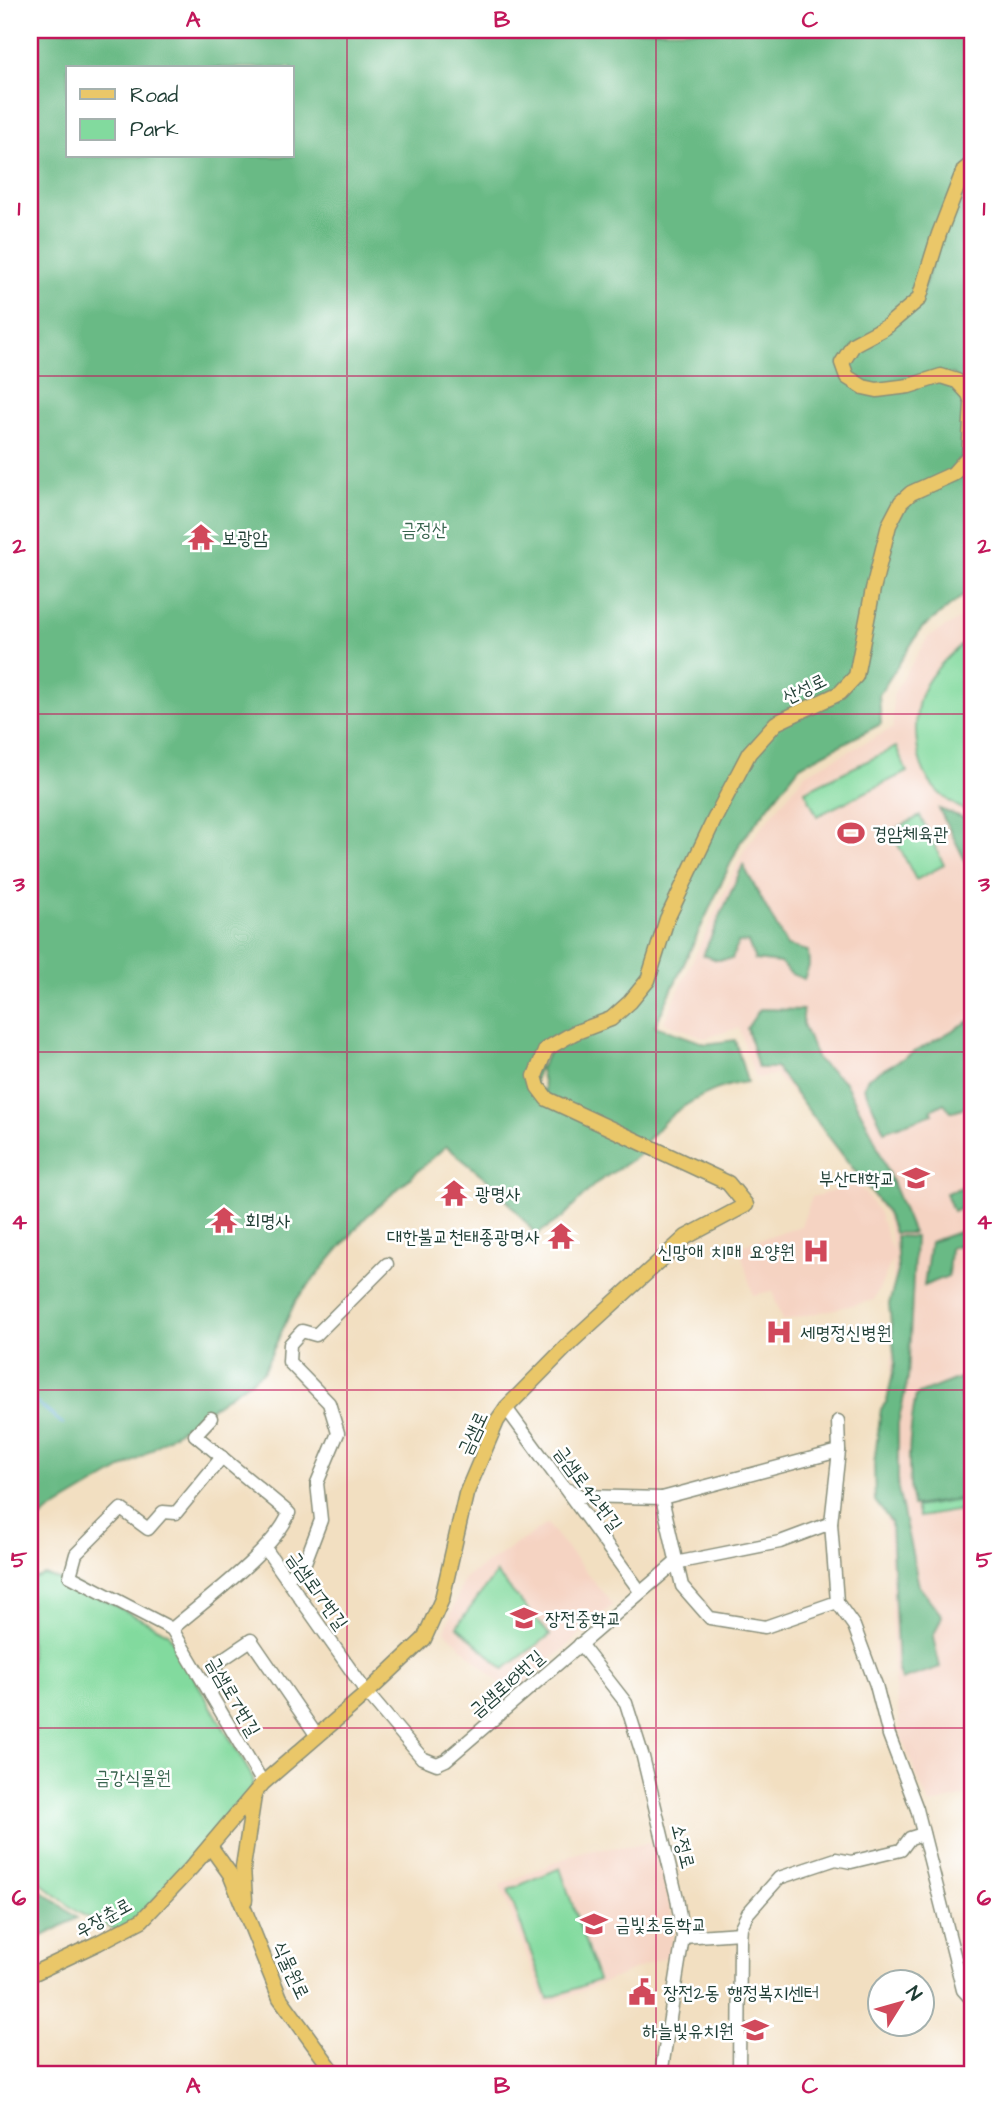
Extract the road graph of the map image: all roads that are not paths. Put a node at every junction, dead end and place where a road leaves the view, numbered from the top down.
1 (973, 163) edge
2 (746, 1205) joint
3 (387, 1264) dead end
4 (506, 1408) junction
5 (211, 1418) dead end
6 (838, 1421) dead end
7 (839, 1451) junction
8 (222, 1457) junction
9 (567, 1489) junction
10 (662, 1498) junction
11 (831, 1523) junction
12 (265, 1548) junction
13 (675, 1563) junction
14 (286, 1578) junction
15 (640, 1591) junction
16 (837, 1602) junction
17 (172, 1629) junction
18 (580, 1644) junction
19 (367, 1693) junction
20 (211, 1695) junction
21 (317, 1736) junction
22 (258, 1788) junction
23 (923, 1834) junction
24 (210, 1846) junction
25 (246, 1912) junction
26 (740, 1933) junction
27 (683, 1937) junction
28 (30, 1975) edge
29 (973, 2001) edge
30 (335, 2074) edge
31 (661, 2074) edge
32 (739, 2074) edge

1 - 2 main road, 산성로
2 - 4 main road, 금샘로
3 - 14 street
4 - 9 street, 금샘로42번길
4 - 19 main road, 금샘로
5 - 8 street, 금샘로17번길
6 - 7 street
7 - 10 street
7 - 11 street
8 - 12 street, 금샘로17번길
8 - 17 street
9 - 10 street
9 - 15 street, 금샘로42번길
10 - 13 street
11 - 13 street, 금샘로18번길
11 - 16 street
12 - 14 street, 금샘로17번길
12 - 17 street
13 - 15 street, 금샘로18번길
13 - 16 street
14 - 19 street, 금샘로17번길
15 - 18 street, 금샘로18번길
16 - 23 street
17 - 20 street, 금샘로7번길
18 - 19 street, 금샘로18번길
18 - 27 street, 소정로
19 - 21 main road, 금샘로
20 - 21 street
20 - 22 street, 금샘로7번길
21 - 22 main road, 금샘로
22 - 24 main road, 금샘로
22 - 25 main road, 식물원로
23 - 26 street
23 - 29 street
24 - 25 main road, 식물원로
24 - 28 main road, 우장춘로
25 - 30 main road, 식물원로
26 - 27 street
26 - 32 street
27 - 31 street, 소정로

